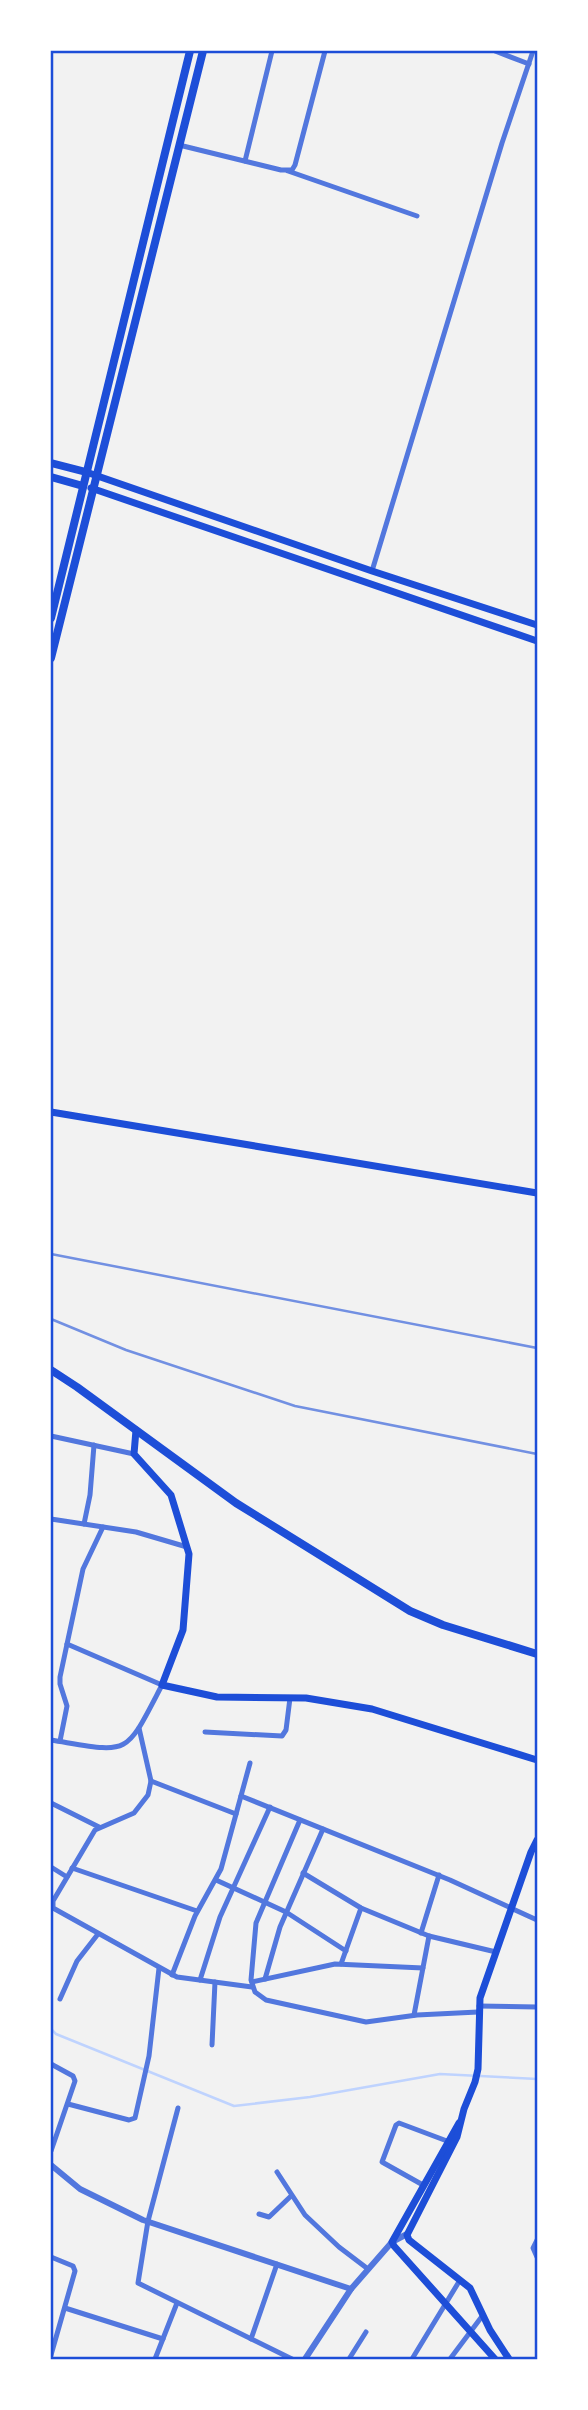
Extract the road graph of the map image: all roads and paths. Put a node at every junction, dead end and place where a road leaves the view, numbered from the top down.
1 (190, 51) edge
2 (203, 51) edge
3 (272, 51) edge
4 (326, 51) edge
5 (495, 51) edge
6 (533, 51) edge
7 (529, 64) junction
8 (179, 145) junction
9 (245, 161) junction
10 (287, 171) junction
11 (417, 216) dead end
12 (51, 463) edge
13 (86, 472) junction
14 (96, 475) junction
15 (51, 477) edge
16 (83, 486) junction
17 (93, 489) junction
18 (232, 522) junction
19 (228, 536) junction
20 (70, 560) junction
21 (372, 571) junction
22 (51, 618) edge
23 (537, 625) edge
24 (537, 641) edge
25 (52, 643) edge
26 (51, 658) edge
27 (51, 1112) edge
28 (537, 1193) edge
29 (51, 1370) edge
30 (136, 1430) junction
31 (51, 1436) edge
32 (93, 1446) junction
33 (134, 1454) junction
34 (51, 1518) edge
35 (84, 1524) junction
36 (103, 1527) junction
37 (187, 1546) junction
38 (67, 1644) junction
39 (537, 1654) edge
40 (162, 1685) junction
41 (289, 1698) junction
42 (139, 1728) junction
43 (205, 1732) dead end
44 (51, 1740) edge
45 (60, 1741) junction
46 (537, 1760) edge
47 (250, 1763) dead end
48 (151, 1781) junction
49 (241, 1796) junction
50 (51, 1803) edge
51 (270, 1808) junction
52 (236, 1814) junction
53 (300, 1820) junction
54 (99, 1827) junction
55 (323, 1829) junction
56 (537, 1840) edge
57 (51, 1867) edge
58 (72, 1868) junction
59 (303, 1873) junction
60 (439, 1875) junction
61 (67, 1877) junction
62 (216, 1880) junction
63 (234, 1887) junction
64 (265, 1901) junction
65 (512, 1907) junction
66 (361, 1908) junction
67 (197, 1910) junction
68 (286, 1912) junction
69 (537, 1920) edge
70 (421, 1933) junction
71 (98, 1934) junction
72 (429, 1936) junction
73 (346, 1951) junction
74 (496, 1952) junction
75 (341, 1964) junction
76 (159, 1968) junction
77 (423, 1968) junction
78 (172, 1975) junction
79 (265, 1979) junction
80 (200, 1980) junction
81 (215, 1982) junction
82 (252, 1985) junction
83 (60, 1999) dead end
84 (537, 2007) edge
85 (479, 2009) junction
86 (414, 2015) junction
87 (212, 2045) dead end
88 (51, 2064) edge
89 (68, 2104) junction
90 (178, 2108) dead end
91 (461, 2120) junction
92 (447, 2141) junction
93 (51, 2151) edge
94 (439, 2163) junction
95 (51, 2165) edge
96 (277, 2172) dead end
97 (422, 2185) junction
98 (291, 2196) junction
99 (258, 2214) dead end
100 (148, 2221) junction
101 (407, 2234) junction
102 (537, 2240) edge
103 (392, 2242) junction
104 (537, 2257) edge
105 (51, 2258) edge
106 (277, 2264) junction
107 (368, 2269) junction
108 (460, 2280) junction
109 (351, 2289) junction
110 (446, 2302) junction
111 (177, 2303) junction
112 (65, 2308) junction
113 (483, 2315) junction
114 (51, 2323) edge
115 (59, 2327) junction
116 (470, 2329) junction
117 (366, 2332) dead end
118 (163, 2339) junction
119 (251, 2339) junction
120 (51, 2355) edge
121 (155, 2359) edge
122 (292, 2359) edge
123 (306, 2359) edge
124 (349, 2359) edge
125 (412, 2359) edge
126 (450, 2359) edge
127 (495, 2359) edge
128 (509, 2359) edge

1 - 13 main road
2 - 8 main road
3 - 9 street
4 - 10 street
5 - 7 street
6 - 7 street
7 - 21 street
8 - 9 street
8 - 14 main road
9 - 10 street
10 - 11 street
12 - 13 main road
13 - 14 main road
13 - 16 main road
14 - 17 main road
14 - 18 main road
15 - 16 main road
16 - 17 main road
16 - 20 main road
17 - 19 main road
17 - 20 main road
18 - 19 main road
18 - 21 main road
19 - 24 main road
20 - 22 main road
20 - 25 main road
21 - 23 main road
25 - 26 main road
27 - 28 main road
29 - 30 main road
30 - 33 main road
30 - 39 main road
31 - 32 street
32 - 33 street
32 - 35 street
33 - 37 main road
34 - 35 street
35 - 36 street
36 - 37 street
36 - 38 street
37 - 40 main road
38 - 40 street
38 - 45 street
40 - 41 main road
40 - 42 street
41 - 43 street
41 - 46 main road
42 - 45 street
42 - 48 street
44 - 45 street
47 - 49 street
48 - 52 street
48 - 54 street
49 - 51 street
49 - 52 street
50 - 54 street
51 - 53 street
51 - 63 street
52 - 62 street
53 - 55 street
53 - 64 street
54 - 58 street
55 - 59 street
55 - 60 street
56 - 65 main road
57 - 61 street
58 - 61 street
58 - 67 street
59 - 66 street
59 - 68 street
60 - 65 street
60 - 70 street
61 - 71 street
62 - 63 street
62 - 67 street
63 - 64 street
63 - 80 street
64 - 68 street
64 - 82 street
65 - 69 street
65 - 74 main road
66 - 70 street
66 - 73 street
67 - 78 street
68 - 73 street
68 - 79 street
70 - 72 street
71 - 76 street
71 - 83 street
72 - 74 street
72 - 77 street
73 - 75 street
74 - 85 main road
75 - 77 street
75 - 79 street
76 - 78 street
76 - 89 street
77 - 86 street
78 - 80 street
79 - 82 street
80 - 81 street
81 - 82 street
81 - 87 street
82 - 86 street
84 - 85 street
85 - 86 street
85 - 91 main road
88 - 89 street
89 - 93 street
90 - 100 street
91 - 92 main road
91 - 94 main road
92 - 94 main road
92 - 97 street
94 - 97 main road
94 - 101 main road
95 - 100 street
96 - 98 street
97 - 103 main road
98 - 99 street
98 - 107 street
100 - 106 street
100 - 111 street
101 - 103 street
101 - 108 main road
102 - 104 street
103 - 107 street
103 - 110 main road
105 - 112 street
106 - 109 street
106 - 119 street
107 - 109 street
108 - 110 street
108 - 113 main road
109 - 123 street
110 - 116 main road
110 - 125 street
111 - 118 street
111 - 119 street
112 - 115 street
112 - 118 street
113 - 116 street
113 - 128 main road
114 - 115 street
115 - 120 street
116 - 126 street
116 - 127 main road
117 - 124 street
118 - 121 street
119 - 122 street

